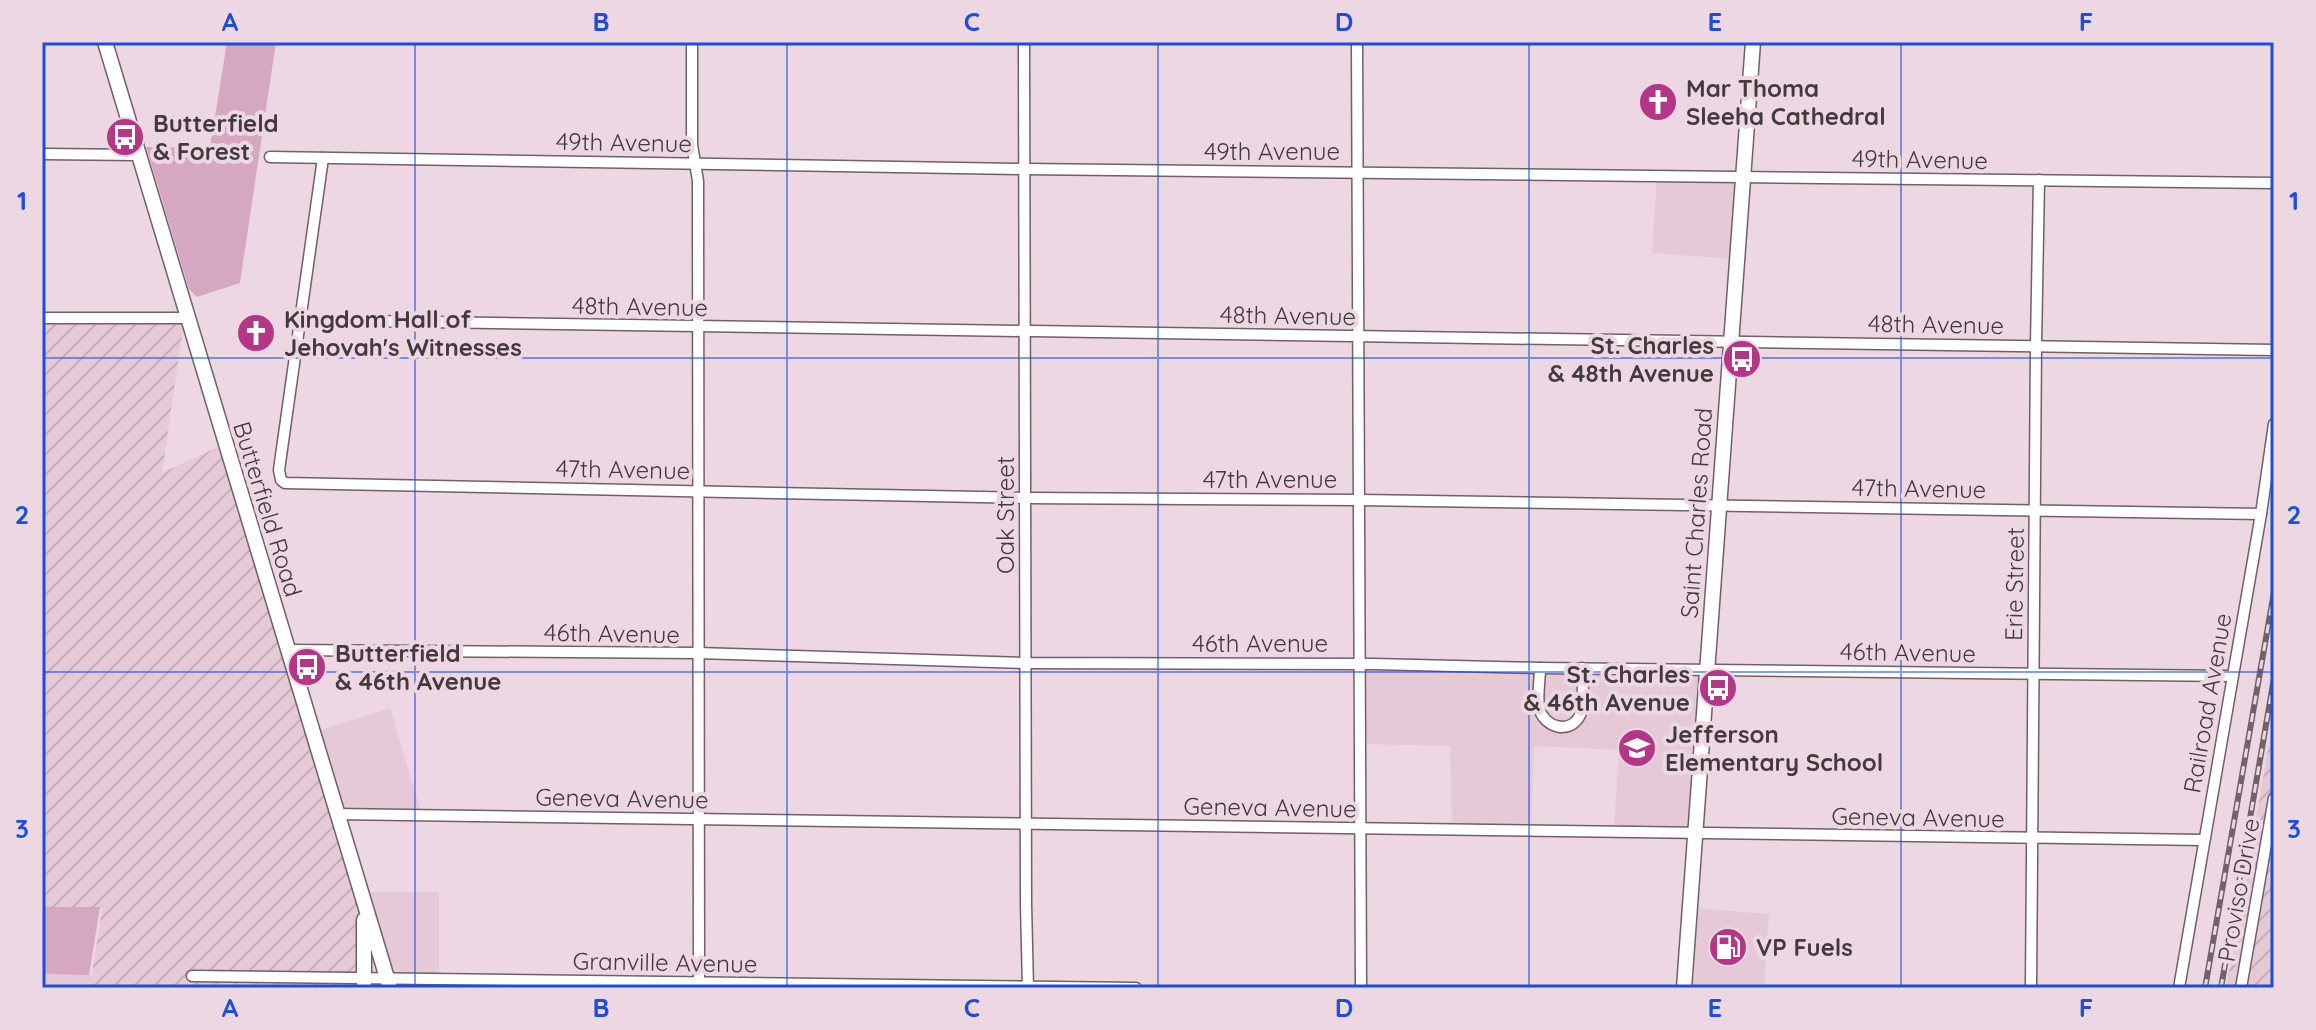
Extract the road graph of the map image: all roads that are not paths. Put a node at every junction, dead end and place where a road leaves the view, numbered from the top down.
1 (105, 42) edge
2 (692, 42) edge
3 (1024, 42) edge
4 (1357, 42) edge
5 (1753, 42) edge
6 (42, 154) edge
7 (138, 155) junction
8 (270, 157) dead end
9 (323, 158) junction
10 (696, 163) junction
11 (1025, 169) junction
12 (1358, 172) junction
13 (1742, 177) junction
14 (2039, 180) junction
15 (2274, 183) edge
16 (42, 318) edge
17 (187, 318) junction
18 (301, 320) junction
19 (697, 327) junction
20 (1026, 331) junction
21 (1358, 336) junction
22 (1731, 343) junction
23 (2036, 345) junction
24 (2274, 350) edge
25 (2274, 424) edge
26 (698, 490) junction
27 (1025, 498) junction
28 (1359, 500) junction
29 (1719, 505) junction
30 (2035, 510) junction
31 (2261, 514) junction
32 (287, 650) junction
33 (697, 653) junction
34 (1026, 663) junction
35 (1360, 664) junction
36 (1540, 668) junction
37 (1582, 668) junction
38 (1707, 669) junction
39 (2033, 673) junction
40 (2232, 676) junction
41 (2274, 798) edge
42 (336, 814) junction
43 (698, 819) junction
44 (1027, 823) junction
45 (1360, 829) junction
46 (1695, 833) junction
47 (2032, 839) junction
48 (2204, 840) junction
49 (364, 907) junction
50 (192, 976) dead end
51 (364, 983) edge
52 (389, 983) edge
53 (699, 985) edge
54 (1028, 987) edge
55 (1136, 988) edge
56 (1361, 988) edge
57 (1684, 988) edge
58 (2031, 988) edge
59 (2179, 988) edge
60 (2241, 988) edge

1 - 7 main road, Butterfield Road
2 - 10 street
3 - 11 street, Oak Street
4 - 12 street
5 - 13 main road, Saint Charles Road
6 - 7 street
7 - 17 main road, Butterfield Road
8 - 9 street, 49th Avenue
9 - 10 street, 49th Avenue
9 - 18 street
10 - 11 street, 49th Avenue
10 - 19 street
11 - 12 street, 49th Avenue
11 - 20 street, Oak Street
12 - 13 street, 49th Avenue
12 - 21 street
13 - 14 street, 49th Avenue
13 - 22 main road, Saint Charles Road
14 - 15 street, 49th Avenue
14 - 23 street, Erie Street
16 - 17 street
17 - 32 main road, Butterfield Road
18 - 19 street, 48th Avenue
18 - 26 street, 47th Avenue
19 - 20 street, 48th Avenue
19 - 26 street
20 - 21 street, 48th Avenue
20 - 27 street, Oak Street
21 - 22 street, 48th Avenue
21 - 28 street
22 - 23 street, 48th Avenue
22 - 29 main road, Saint Charles Road
23 - 24 street, 48th Avenue
23 - 30 street, Erie Street
25 - 31 street, Railroad Avenue
26 - 27 street, 47th Avenue
26 - 33 street
27 - 28 street, 47th Avenue
27 - 34 street, Oak Street
28 - 29 street, 47th Avenue
28 - 35 street
29 - 30 street, 47th Avenue
29 - 38 main road, Saint Charles Road
30 - 31 street, 47th Avenue
30 - 39 street, Erie Street
31 - 40 street, Railroad Avenue
32 - 33 street, 46th Avenue
32 - 42 main road, Butterfield Road
33 - 34 street, 46th Avenue
33 - 43 street
34 - 35 street, 46th Avenue
34 - 44 street, Oak Street
35 - 36 street, 46th Avenue
35 - 45 street
36 - 37 street, 46th Avenue
36 - 37 street
37 - 38 street, 46th Avenue
38 - 39 street, 46th Avenue
38 - 46 main road, Saint Charles Road
39 - 40 street, 46th Avenue
39 - 47 street, Erie Street
40 - 48 street, Railroad Avenue
41 - 60 street, Proviso Drive
42 - 43 street, Geneva Avenue
42 - 49 main road, Butterfield Road
43 - 44 street, Geneva Avenue
43 - 53 street
44 - 45 street, Geneva Avenue
44 - 54 street, Oak Street
45 - 46 street, Geneva Avenue
45 - 56 street
46 - 47 street, Geneva Avenue
46 - 57 main road, Saint Charles Road
47 - 48 street, Geneva Avenue
47 - 58 street, Erie Street
48 - 59 street, Railroad Avenue
49 - 51 main road
49 - 52 main road, Butterfield Road
50 - 51 street, Granville Avenue
51 - 52 street, Granville Avenue
52 - 53 street, Granville Avenue
53 - 54 street, Granville Avenue
54 - 55 street, Granville Avenue

